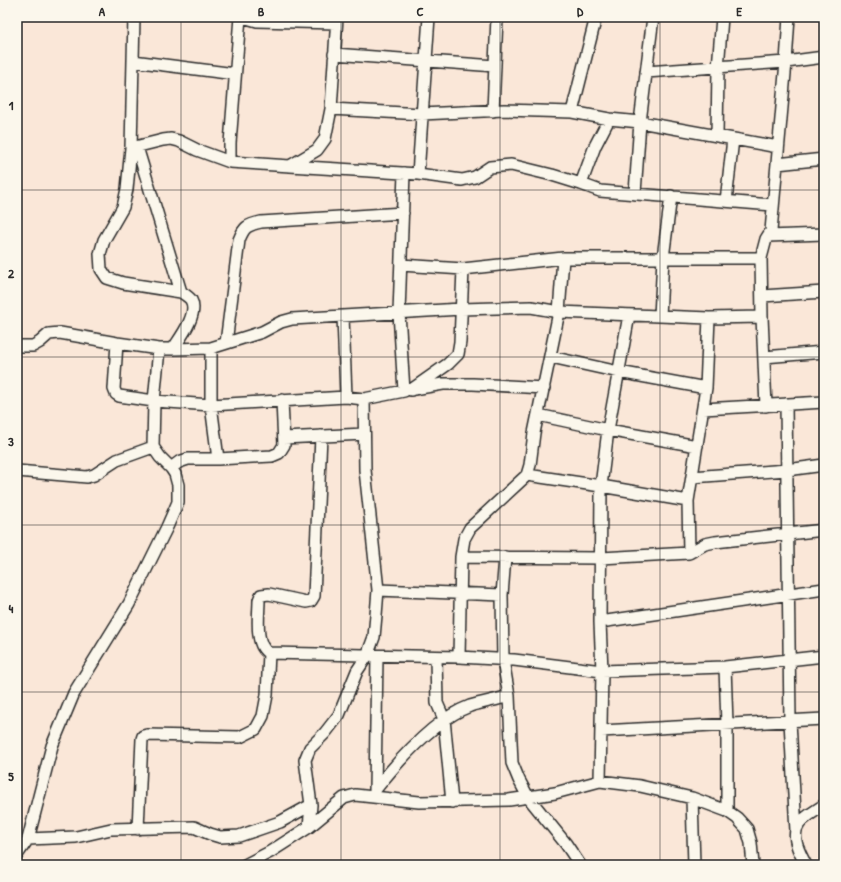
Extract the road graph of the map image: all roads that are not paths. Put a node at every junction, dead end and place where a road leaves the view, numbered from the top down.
1 (134, 17) edge
2 (241, 17) edge
3 (430, 17) edge
4 (497, 17) edge
5 (596, 17) edge
6 (653, 17) edge
7 (722, 17) edge
8 (789, 17) edge
9 (257, 19) edge
10 (336, 20) edge
11 (334, 54) junction
12 (824, 57) edge
13 (133, 61) junction
14 (425, 61) junction
15 (786, 62) junction
16 (495, 66) junction
17 (718, 68) junction
18 (646, 72) junction
19 (235, 74) junction
20 (331, 109) junction
21 (493, 111) junction
22 (572, 112) junction
23 (422, 114) junction
24 (609, 119) junction
25 (640, 122) junction
26 (717, 136) junction
27 (733, 139) junction
28 (778, 147) junction
29 (134, 148) junction
30 (824, 159) edge
31 (230, 162) junction
32 (777, 164) junction
33 (290, 166) junction
34 (404, 173) junction
35 (418, 174) junction
36 (581, 184) junction
37 (635, 193) junction
38 (671, 196) junction
39 (726, 201) junction
40 (773, 205) junction
41 (403, 213) junction
42 (824, 234) edge
43 (768, 236) junction
44 (563, 258) junction
45 (663, 258) junction
46 (762, 258) junction
47 (401, 265) junction
48 (463, 269) junction
49 (181, 292) junction
50 (824, 292) edge
51 (762, 296) junction
52 (461, 309) junction
53 (559, 312) junction
54 (399, 313) junction
55 (629, 315) junction
56 (343, 316) junction
57 (660, 316) junction
58 (762, 317) junction
59 (709, 318) junction
60 (117, 343) junction
61 (226, 343) junction
62 (17, 346) edge
63 (211, 348) junction
64 (159, 349) junction
65 (173, 349) junction
66 (824, 352) edge
67 (551, 357) junction
68 (764, 357) junction
69 (619, 372) junction
70 (544, 388) junction
71 (706, 388) junction
72 (407, 390) junction
73 (346, 397) junction
74 (364, 399) junction
75 (282, 400) junction
76 (154, 401) junction
77 (824, 402) edge
78 (786, 404) junction
79 (211, 405) junction
80 (766, 406) junction
81 (703, 409) junction
82 (538, 415) junction
83 (608, 430) junction
84 (364, 434) junction
85 (321, 436) junction
86 (284, 438) junction
87 (697, 446) junction
88 (153, 447) junction
89 (218, 459) junction
90 (824, 465) edge
91 (172, 468) junction
92 (787, 470) junction
93 (17, 471) edge
94 (527, 475) junction
95 (692, 477) junction
96 (601, 486) junction
97 (688, 501) junction
98 (824, 530) edge
99 (787, 534) junction
100 (689, 553) junction
101 (505, 557) junction
102 (461, 558) junction
103 (601, 558) junction
104 (824, 589) edge
105 (378, 590) junction
106 (460, 593) junction
107 (788, 594) junction
108 (502, 595) junction
109 (600, 622) junction
110 (269, 653) junction
111 (372, 656) junction
112 (824, 656) edge
113 (459, 657) junction
114 (436, 658) junction
115 (503, 660) junction
116 (789, 660) junction
117 (725, 667) junction
118 (602, 671) junction
119 (509, 696) junction
120 (444, 719) junction
121 (824, 719) edge
122 (790, 721) junction
123 (727, 724) junction
124 (601, 731) junction
125 (600, 781) junction
126 (375, 793) junction
127 (528, 797) junction
128 (692, 798) junction
129 (452, 802) junction
130 (311, 805) junction
131 (824, 805) edge
132 (727, 811) junction
133 (309, 827) junction
134 (138, 829) junction
135 (796, 831) junction
136 (28, 839) junction
137 (17, 855) edge
138 (245, 865) edge
139 (580, 865) edge
140 (694, 865) edge
141 (753, 865) edge
142 (806, 865) edge

1 - 13 street
2 - 9 street
2 - 19 street
3 - 14 street
4 - 16 street
5 - 22 street
6 - 18 street
7 - 17 street
8 - 15 street
9 - 10 street
10 - 11 street
11 - 14 street
11 - 20 street
12 - 15 street
13 - 19 street
13 - 29 street
14 - 16 street
14 - 23 street
15 - 17 street
15 - 28 street
16 - 21 street
17 - 18 street
17 - 26 street
18 - 25 street
19 - 31 street
20 - 23 street
20 - 33 street
21 - 22 street
21 - 23 street
22 - 24 street
23 - 35 street
24 - 25 street
24 - 36 street
25 - 26 street
25 - 37 street
26 - 27 street
27 - 28 street
27 - 39 street
28 - 32 street
29 - 31 street
29 - 49 street
29 - 49 street
30 - 32 street
31 - 33 street
32 - 40 street
33 - 34 street
34 - 35 street
34 - 41 street
35 - 36 street
36 - 37 street
37 - 38 street
38 - 39 street
38 - 45 street
39 - 40 street
40 - 43 street
41 - 47 street
41 - 61 street
42 - 43 street
43 - 46 street
44 - 45 street
44 - 48 street
44 - 53 street
45 - 46 street
45 - 57 street
46 - 51 street
47 - 48 street
47 - 54 street
48 - 52 street
49 - 65 street
50 - 51 street
51 - 58 street
52 - 53 street
52 - 54 street
52 - 72 street
53 - 55 street
53 - 67 street
54 - 56 street
54 - 72 street
55 - 57 street
55 - 69 street
56 - 61 street
56 - 73 street
57 - 59 street
58 - 59 street
58 - 68 street
59 - 71 street
60 - 62 street
60 - 64 street
60 - 76 street
61 - 63 street
63 - 65 street
63 - 79 street
64 - 65 street
64 - 76 street
66 - 68 street
67 - 69 street
67 - 70 street
68 - 80 street
69 - 71 street
69 - 83 street
70 - 72 street
70 - 82 street
71 - 81 street
72 - 74 street
73 - 74 street
73 - 75 street
74 - 84 street
75 - 79 street
75 - 86 street
76 - 79 street
76 - 88 street
77 - 78 street
78 - 80 street
78 - 92 street
79 - 89 street
80 - 81 street
81 - 87 street
82 - 83 street
82 - 94 street
83 - 87 street
83 - 96 street
84 - 85 street
84 - 105 street
85 - 86 street
85 - 110 street
86 - 89 street
87 - 95 street
88 - 91 street
88 - 93 street
89 - 91 street
90 - 92 street
91 - 136 street
92 - 95 street
92 - 99 street
94 - 96 street
94 - 102 street
95 - 97 street
96 - 97 street
96 - 103 street
97 - 100 street
98 - 99 street
99 - 100 street
99 - 107 street
100 - 103 street
101 - 102 street
101 - 103 street
101 - 108 street
102 - 106 street
103 - 109 street
104 - 107 street
105 - 106 street
105 - 111 street
106 - 108 street
106 - 113 street
107 - 109 street
107 - 116 street
108 - 115 street
109 - 118 street
110 - 111 street
110 - 134 street
111 - 114 street
111 - 126 street
111 - 130 street
112 - 116 street
113 - 114 street
113 - 115 street
114 - 120 street
115 - 118 street
115 - 119 street
116 - 117 street
116 - 122 street
117 - 118 street
117 - 123 street
118 - 124 street
119 - 120 street
119 - 127 street
120 - 126 street
120 - 129 street
121 - 122 street
122 - 123 street
122 - 135 street
123 - 124 street
123 - 132 street
124 - 125 street
125 - 127 street
125 - 128 street
126 - 129 street
126 - 133 street
127 - 129 street
127 - 139 street
128 - 132 street
128 - 140 street
130 - 133 street
130 - 134 street
131 - 135 street
132 - 141 street
133 - 138 street
134 - 136 street
135 - 142 street
136 - 137 street

